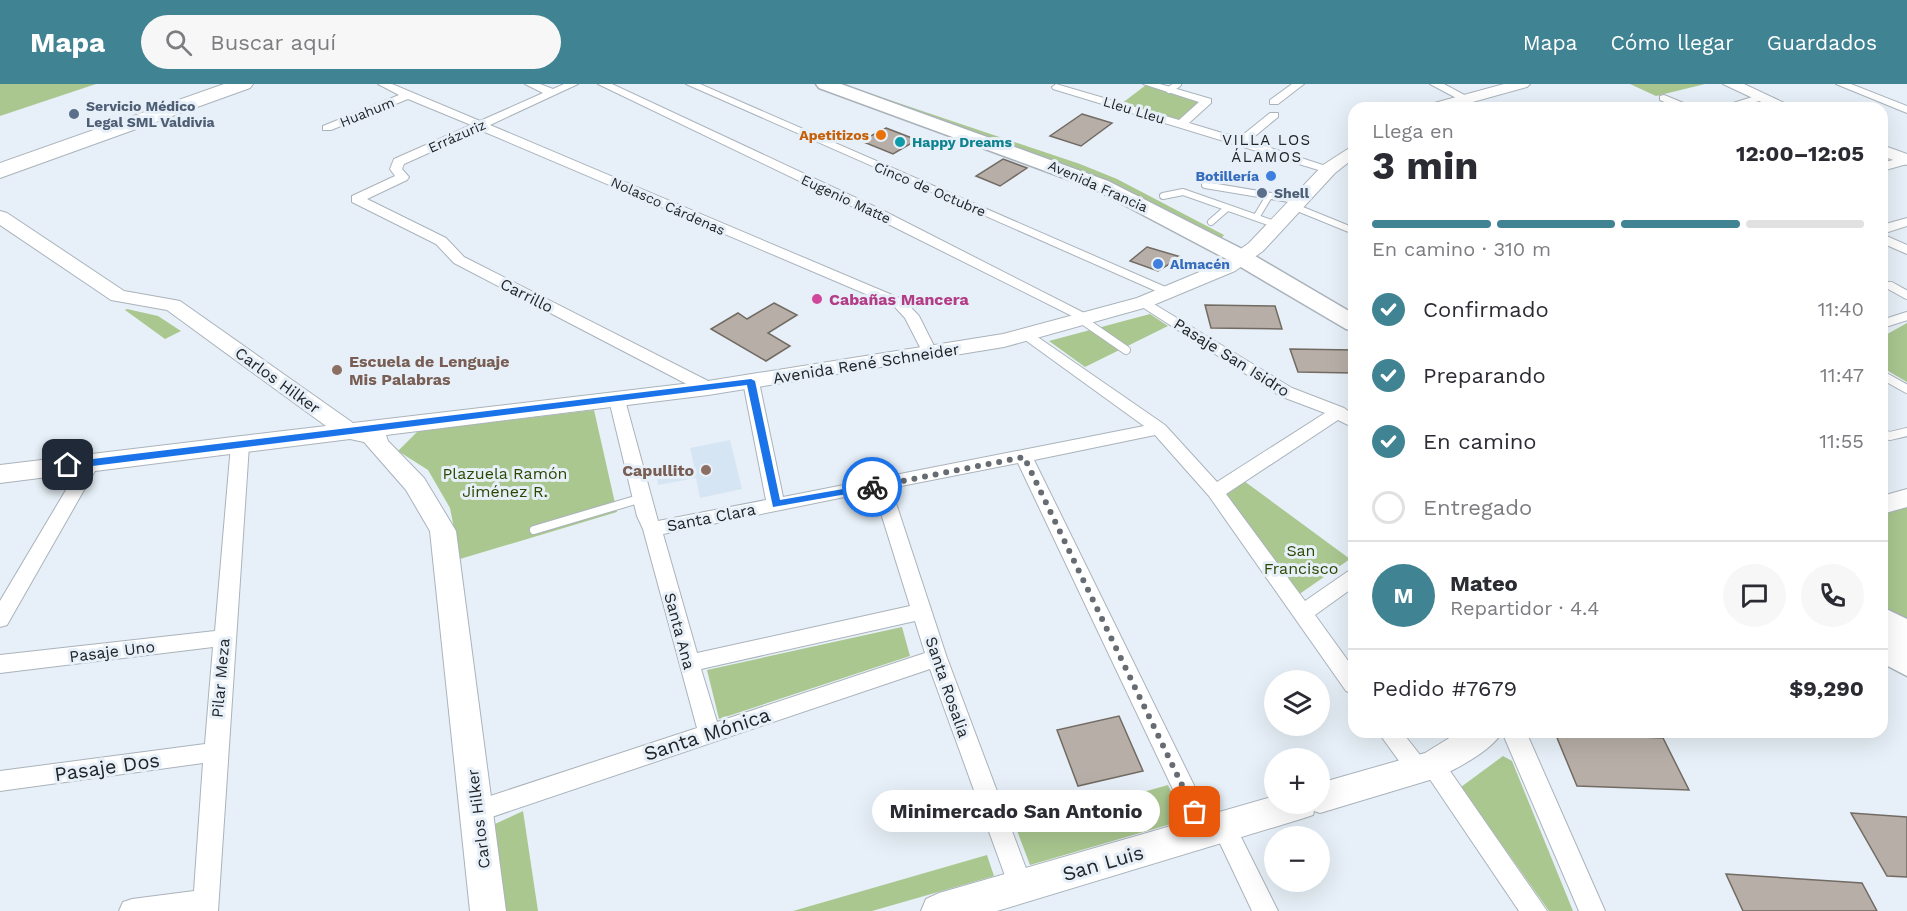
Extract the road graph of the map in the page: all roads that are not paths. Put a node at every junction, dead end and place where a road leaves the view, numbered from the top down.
1 (383, 84) edge
2 (530, 84) edge
3 (573, 84) edge
4 (603, 84) edge
5 (692, 84) edge
6 (859, 84) edge
7 (1061, 84) edge
8 (1148, 84) edge
9 (1299, 84) edge
10 (1435, 84) edge
11 (1522, 84) edge
12 (1731, 84) edge
13 (1841, 84) edge
14 (831, 85) edge
15 (228, 87) edge
16 (1174, 87) edge
17 (554, 93) junction
18 (408, 95) junction
19 (1464, 98) junction
20 (1664, 98) dead end
21 (1762, 98) junction
22 (1907, 101) edge
23 (1274, 102) dead end
24 (1451, 102) edge
25 (1673, 102) edge
26 (1746, 102) edge
27 (1772, 102) edge
28 (1886, 102) edge
29 (1888, 103) edge
30 (1894, 105) junction
31 (1888, 107) edge
32 (1907, 110) edge
33 (1274, 115) dead end
34 (1181, 124) junction
35 (480, 125) junction
36 (327, 128) dead end
37 (1241, 142) junction
38 (1888, 152) edge
39 (1348, 155) edge
40 (1907, 160) edge
41 (0, 164) edge
42 (1888, 165) edge
43 (1329, 169) junction
44 (0, 171) edge
45 (1205, 184) dead end
46 (363, 195) joint
47 (1269, 196) junction
48 (1298, 204) junction
49 (1219, 215) junction
50 (1257, 216) junction
51 (0, 217) edge
52 (1907, 222) edge
53 (1277, 225) junction
54 (1348, 228) edge
55 (1888, 228) edge
56 (1888, 241) edge
57 (1907, 250) edge
58 (1249, 253) junction
59 (1888, 285) edge
60 (1170, 292) junction
61 (1907, 295) edge
62 (1143, 302) junction
63 (1348, 302) edge
64 (1907, 316) edge
65 (1084, 318) junction
66 (1348, 320) edge
67 (1888, 322) edge
68 (1026, 334) junction
69 (1126, 350) dead end
70 (930, 354) junction
71 (1888, 378) edge
72 (751, 381) junction
73 (708, 388) junction
74 (1907, 389) edge
75 (617, 400) junction
76 (1338, 412) junction
77 (1348, 419) edge
78 (1159, 429) junction
79 (348, 431) junction
80 (1907, 432) edge
81 (1888, 436) edge
82 (240, 445) junction
83 (1024, 457) junction
84 (91, 462) junction
85 (0, 474) edge
86 (880, 485) junction
87 (1215, 492) junction
88 (642, 498) junction
89 (1907, 498) edge
90 (1888, 503) edge
91 (776, 504) junction
92 (652, 529) junction
93 (534, 530) dead end
94 (1348, 581) edge
95 (922, 611) junction
96 (1302, 614) junction
97 (0, 619) edge
98 (1888, 624) edge
99 (1907, 635) edge
100 (224, 638) junction
101 (1888, 649) edge
102 (937, 658) junction
103 (1907, 662) edge
104 (688, 663) junction
105 (0, 664) edge
106 (1348, 678) edge
107 (709, 733) junction
108 (1395, 738) edge
109 (1476, 738) edge
110 (1517, 738) edge
111 (214, 752) junction
112 (1426, 767) junction
113 (0, 781) edge
114 (1330, 795) edge
115 (477, 811) junction
116 (1268, 814) edge
117 (1214, 830) junction
118 (1021, 887) junction
119 (205, 907) edge
120 (132, 911) edge
121 (488, 911) edge
122 (939, 911) edge
123 (1265, 911) edge
124 (1534, 911) edge
125 (1592, 911) edge

1 - 18 street, Nolasco Cárdenas
2 - 17 street
3 - 17 street, Errázuriz
4 - 65 street, Eugenio Matte
5 - 60 street, Cinco de Octubre
6 - 49 main road, Avenida Francia
7 - 34 street, Lleu Lleu
8 - 16 street, Lleu Lleu
9 - 23 street
10 - 19 street
11 - 19 street
12 - 21 street
13 - 28 street
14 - 58 main road, Avenida Francia
15 - 41 highway
15 - 44 highway
16 - 34 street, Lleu Lleu
17 - 35 street, Errázuriz
18 - 35 street, Nolasco Cárdenas
18 - 36 street, Huahum
19 - 24 street
20 - 25 street
21 - 26 street
21 - 27 street
22 - 30 street
29 - 30 street
30 - 31 street
30 - 32 street
33 - 37 street
34 - 37 street, Lleu Lleu
35 - 46 street, Errázuriz
35 - 70 street, Nolasco Cárdenas
37 - 43 street, Lleu Lleu
38 - 40 street
39 - 43 street, Avenida René Schneider
40 - 42 street
43 - 48 street, Avenida René Schneider
45 - 47 lane
46 - 73 street, Carrillo
47 - 48 lane
47 - 50 lane
48 - 53 street, Avenida René Schneider
48 - 54 lane
49 - 50 lane
49 - 58 main road, Avenida Francia
50 - 53 lane
51 - 79 street, Carlos Hilker
52 - 55 street
53 - 58 street, Avenida René Schneider
56 - 57 street
58 - 60 street, Avenida René Schneider
58 - 63 main road, Avenida Francia
58 - 66 main road, Avenida Francia
59 - 61 lane
60 - 62 street, Avenida René Schneider
62 - 65 street, Avenida René Schneider
62 - 76 street, Pasaje San Isidro
64 - 67 lane
65 - 68 street, Avenida René Schneider
65 - 69 lane
68 - 70 street, Avenida René Schneider
68 - 78 street
70 - 72 street, Avenida René Schneider
71 - 74 lane
72 - 73 street, Avenida René Schneider
72 - 91 street
73 - 75 street, Avenida René Schneider
75 - 79 street, Avenida René Schneider
75 - 88 street, Santa Ana
76 - 77 street, Pasaje San Isidro
76 - 87 street
78 - 83 street, Santa Clara
78 - 87 street
79 - 82 street, Avenida René Schneider
79 - 115 street, Carlos Hilker
80 - 81 lane
82 - 84 street, Avenida René Schneider
82 - 100 street, Pilar Meza
83 - 86 street, Santa Clara
83 - 117 street
84 - 85 street, Avenida René Schneider
84 - 97 street
86 - 91 street, Santa Clara
86 - 95 street, Santa Rosalia
87 - 96 street
88 - 92 street, Santa Ana
88 - 93 lane
89 - 90 street
91 - 92 street, Santa Clara
92 - 104 street, Santa Ana
94 - 96 street
95 - 102 street, Santa Rosalia
95 - 104 street
96 - 106 street
98 - 99 main road
100 - 105 street, Pasaje Uno
100 - 111 street, Pilar Meza
101 - 103 main road
102 - 107 street, Santa Mónica
102 - 118 street, Santa Rosalia
104 - 107 street, Santa Ana
107 - 115 street, Santa Mónica
108 - 112 street
109 - 112 street
110 - 125 street
111 - 113 street, Pasaje Dos
111 - 119 street, Pilar Meza
112 - 114 street
112 - 124 street
115 - 121 street, Carlos Hilker
116 - 117 street, San Luis
117 - 118 street, San Luis
117 - 123 street
118 - 122 street, San Luis
119 - 120 street

